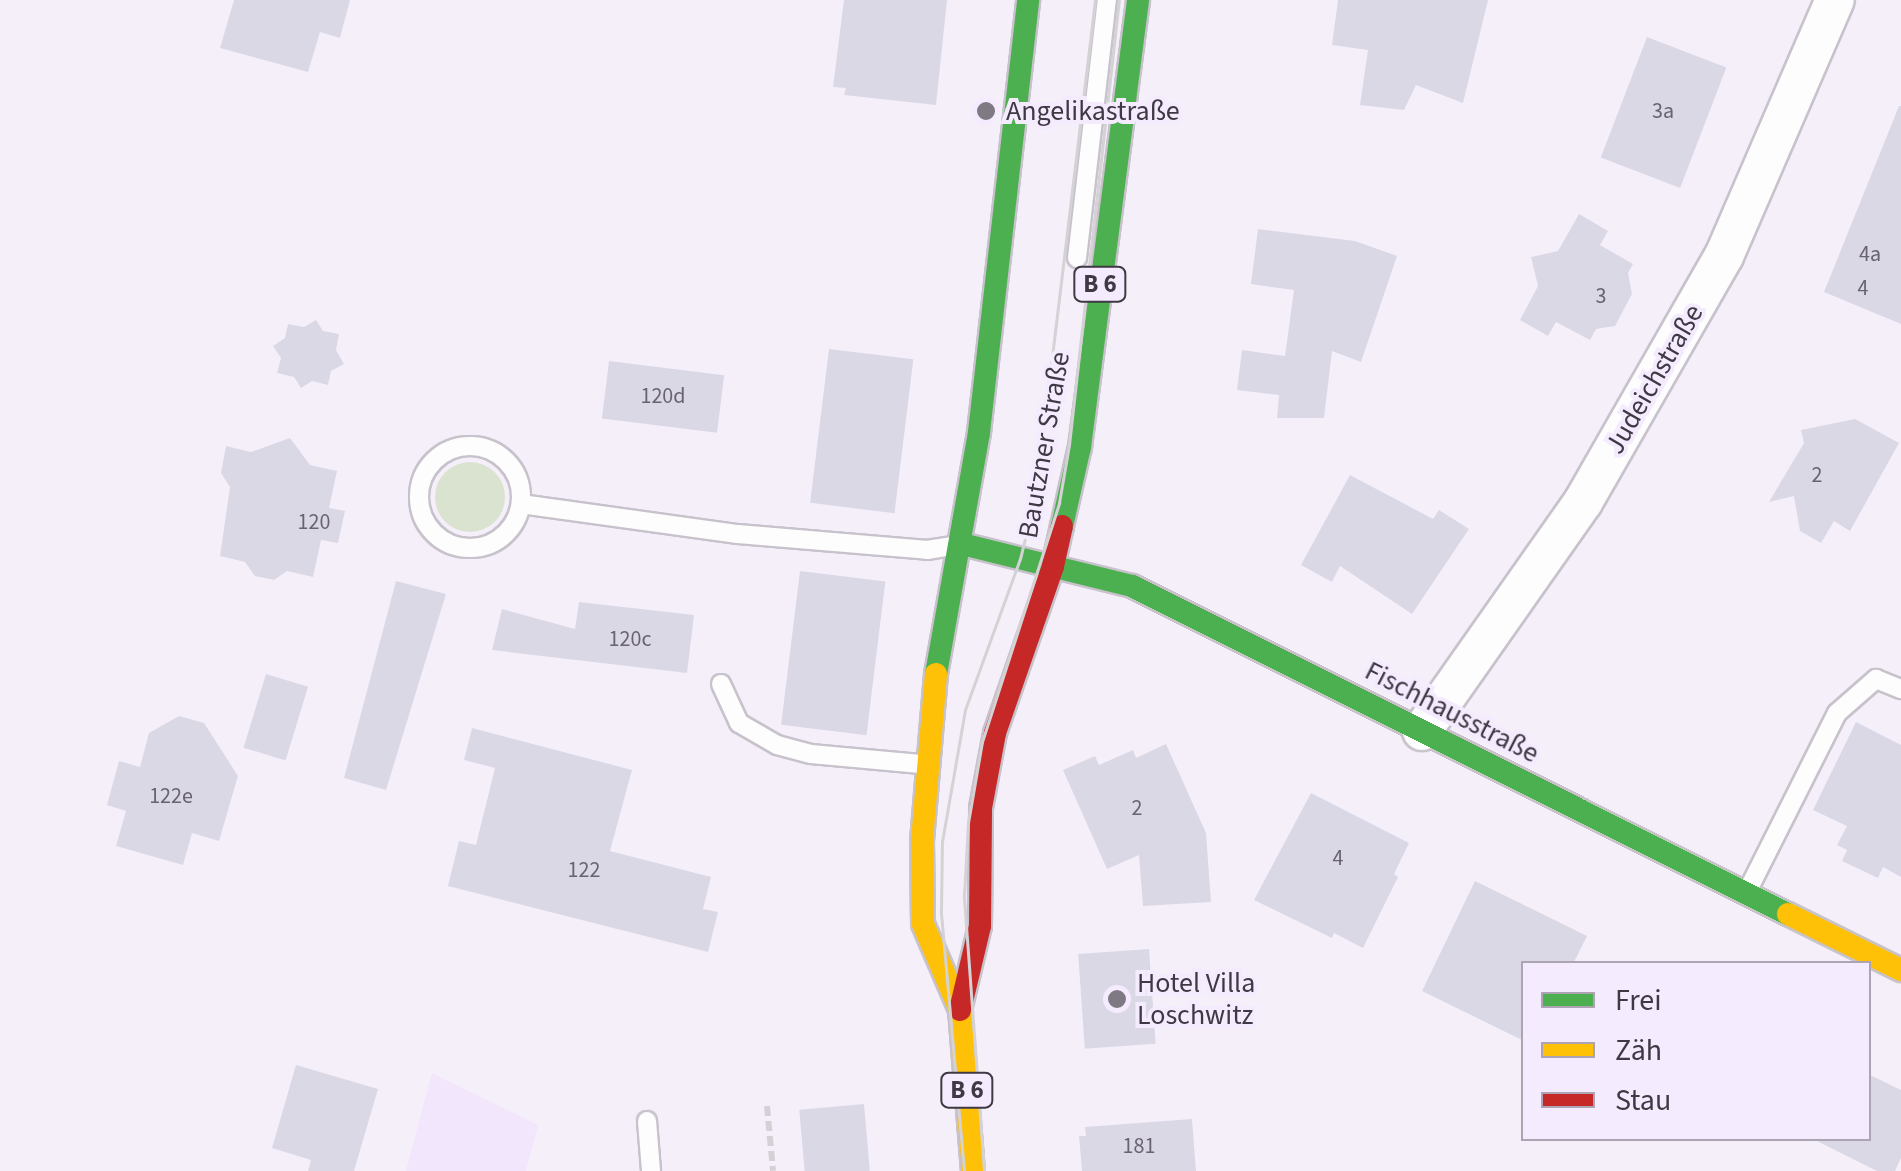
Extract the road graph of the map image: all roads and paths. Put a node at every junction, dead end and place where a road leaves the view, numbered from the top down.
1 (1028, 0) edge
2 (1107, 0) edge
3 (1138, 0) edge
4 (1835, 0) edge
5 (1074, 287) dead end
6 (521, 504) junction
7 (962, 544) junction
8 (1036, 563) junction
9 (721, 684) dead end
10 (1901, 689) edge
11 (1422, 731) junction
12 (926, 765) junction
13 (1746, 896) junction
14 (955, 939) dead end
15 (1901, 970) edge
16 (960, 1010) junction
17 (767, 1106) dead end
18 (647, 1121) dead end
19 (651, 1171) edge
20 (773, 1171) edge
21 (974, 1171) edge

1 - 7 main road, Bautzner Straße / B 6
2 - 5 lane
3 - 8 main road, Bautzner Straße / B 6
4 - 11 street, Judeichstraße
6 - 6 lane
6 - 7 lane
7 - 8 main road, Fischhausstraße
7 - 12 main road, Bautzner Straße / B 6
8 - 11 main road, Fischhausstraße
8 - 16 main road, Bautzner Straße / B 6
9 - 12 lane
10 - 13 lane
11 - 13 main road, Fischhausstraße
12 - 16 main road, Bautzner Straße / B 6
13 - 15 main road, Fischhausstraße
14 - 16 lane
16 - 21 main road, Bautzner Straße / B 6
17 - 20 path
18 - 19 lane

